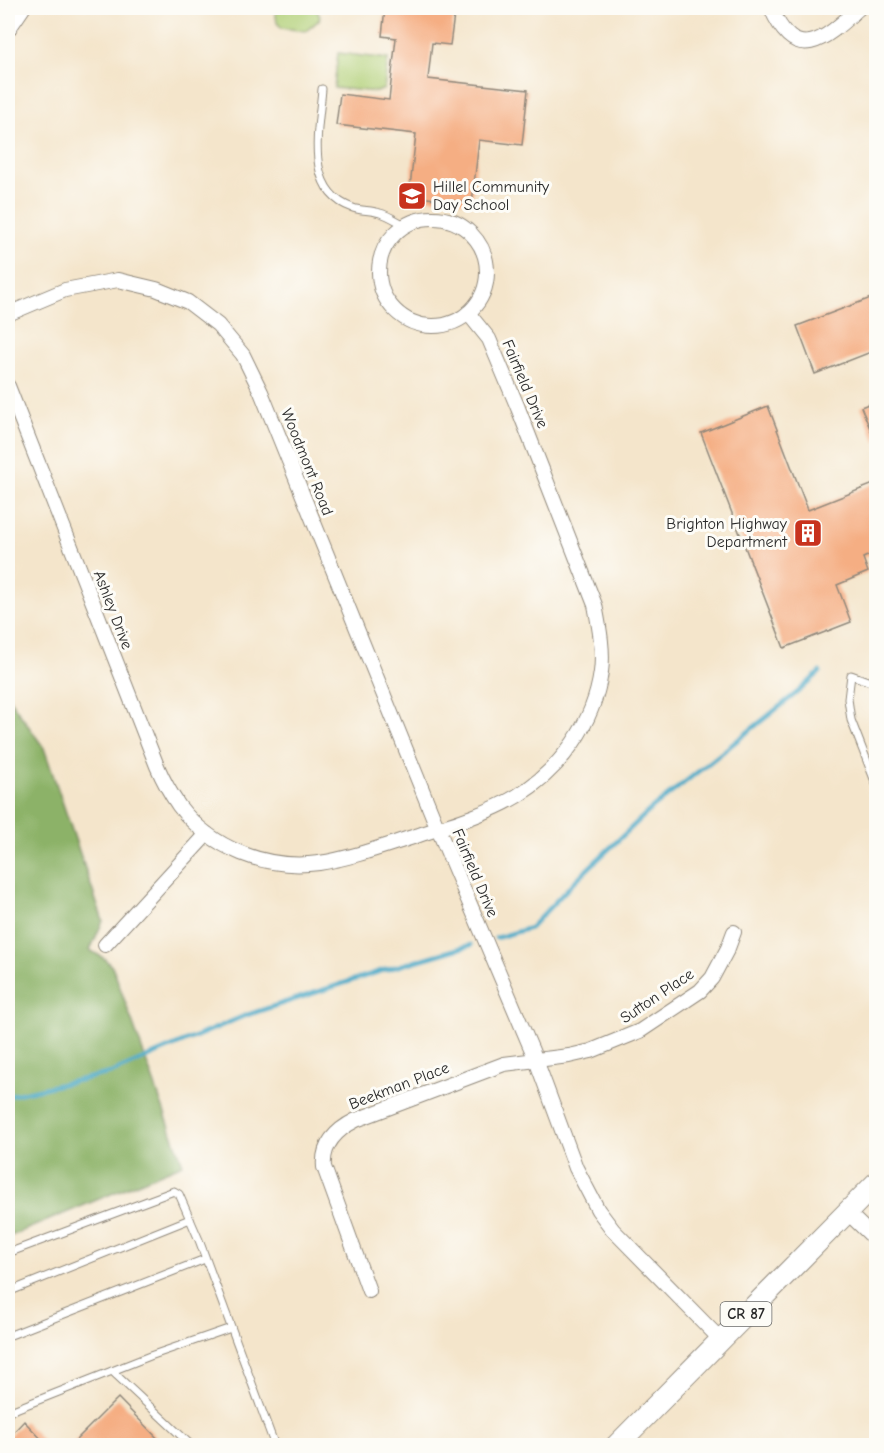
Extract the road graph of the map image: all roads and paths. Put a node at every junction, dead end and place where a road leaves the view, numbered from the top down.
1 (22, 8) edge
2 (771, 8) edge
3 (859, 8) edge
4 (8, 30) edge
5 (322, 89) dead end
6 (405, 225) junction
7 (468, 313) junction
8 (8, 314) edge
9 (8, 386) edge
10 (876, 684) edge
11 (876, 784) edge
12 (438, 829) junction
13 (207, 834) junction
14 (734, 932) dead end
15 (105, 945) dead end
16 (536, 1060) junction
17 (876, 1183) edge
18 (847, 1212) junction
19 (190, 1219) junction
20 (876, 1240) edge
21 (8, 1253) edge
22 (206, 1259) junction
23 (369, 1291) dead end
24 (8, 1292) edge
25 (231, 1328) junction
26 (8, 1336) edge
27 (721, 1340) junction
28 (112, 1371) junction
29 (8, 1412) edge
30 (192, 1446) edge
31 (275, 1446) edge
32 (616, 1446) edge

1 - 4 street
2 - 3 street
5 - 6 lane
6 - 7 street
6 - 7 street
7 - 12 street, Fairfield Drive
8 - 12 street, Woodmont Road
9 - 13 street, Ashley Drive
10 - 11 lane
12 - 13 street, Ashley Drive
12 - 16 street, Fairfield Drive
13 - 15 street
14 - 16 street, Sutton Place
16 - 23 street, Beekman Place
16 - 27 street, Fairfield Drive
17 - 18 main road, CR 87
18 - 20 street
18 - 27 main road, CR 87
19 - 21 lane
19 - 22 lane
19 - 24 lane
22 - 25 lane
22 - 26 lane
25 - 28 lane
25 - 31 lane
27 - 32 main road, CR 87
28 - 29 lane
28 - 30 lane

